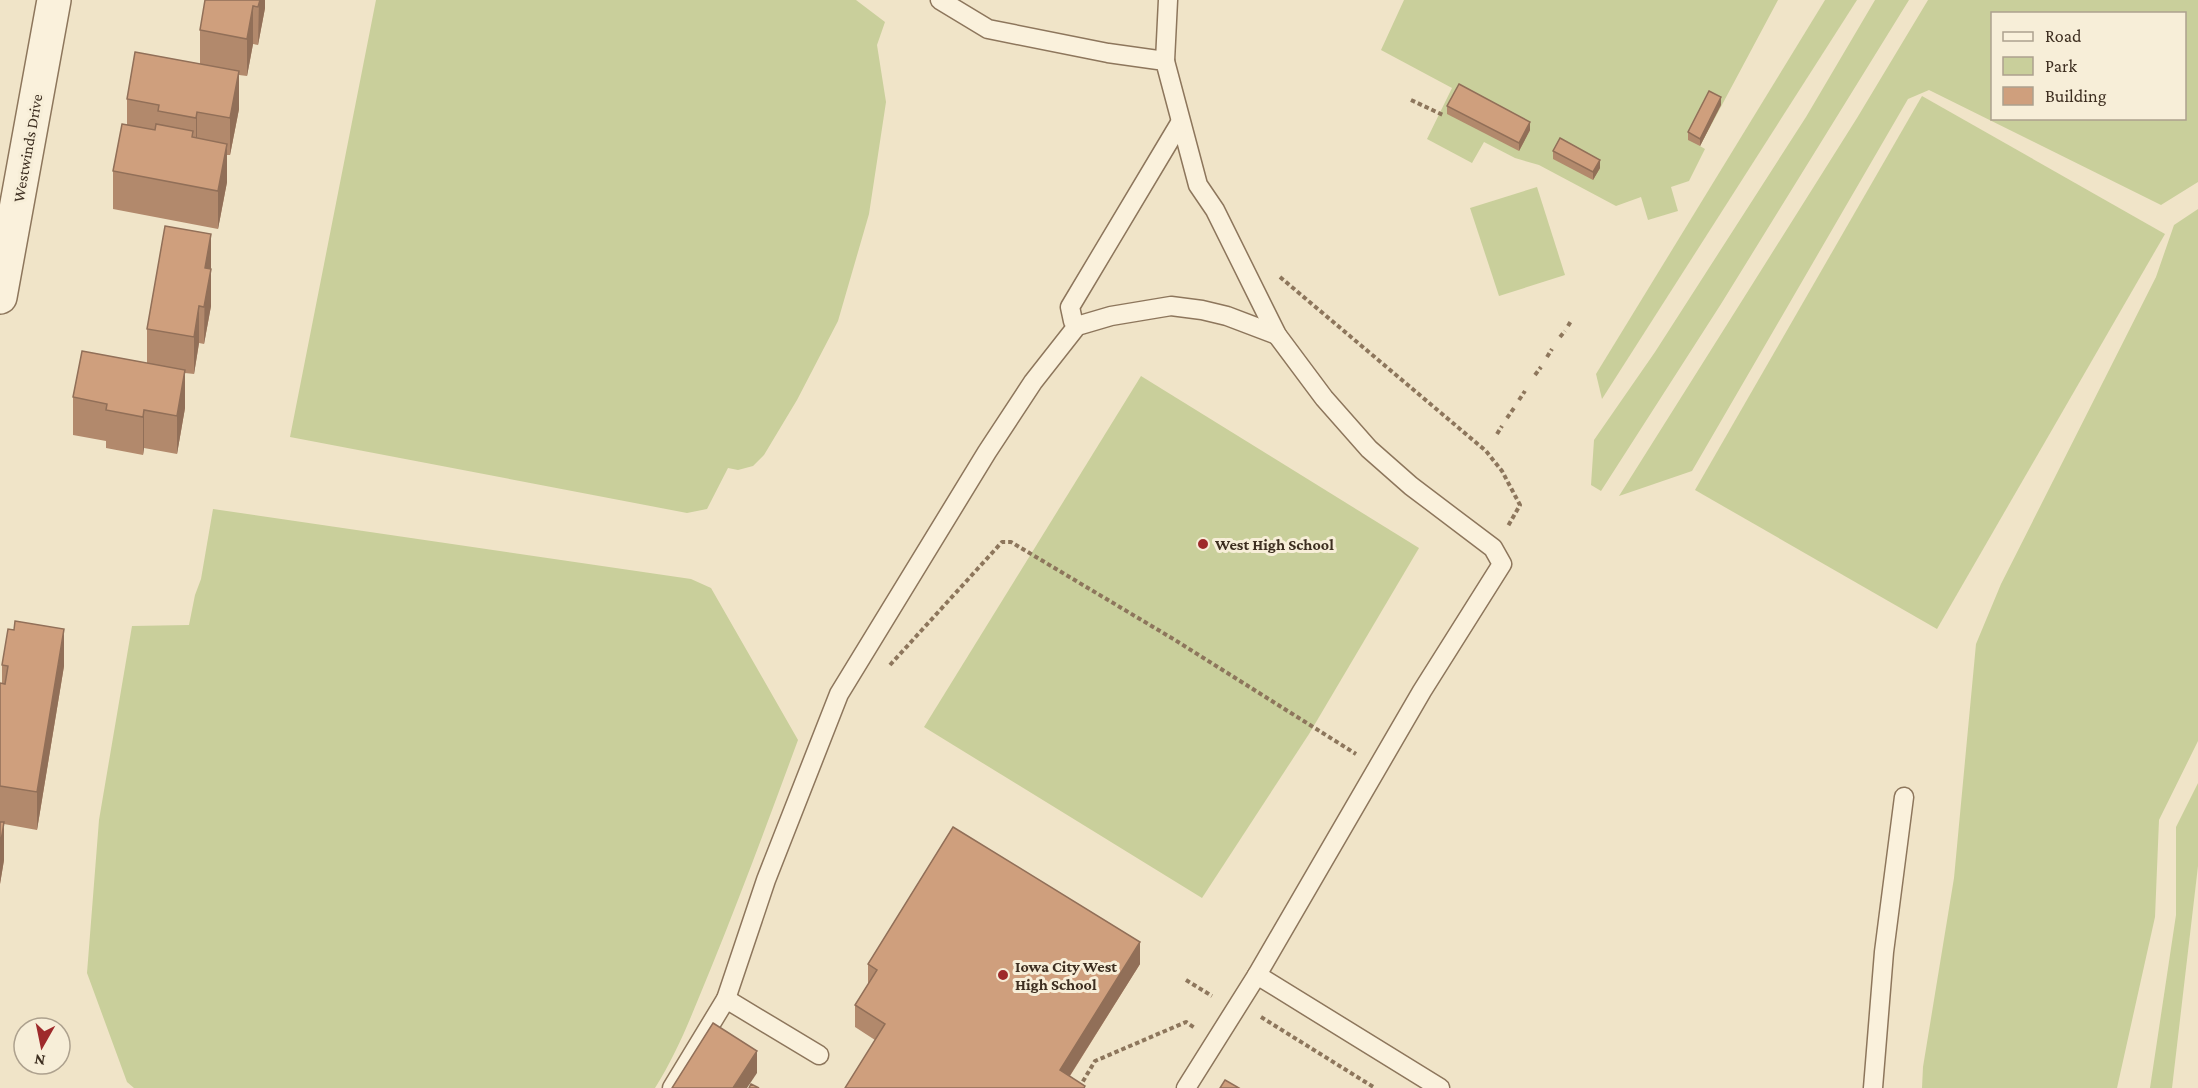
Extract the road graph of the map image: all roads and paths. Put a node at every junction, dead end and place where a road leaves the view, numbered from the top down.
1 (54, 0) edge
2 (940, 0) edge
3 (1168, 0) edge
4 (1165, 61) junction
5 (1411, 100) dead end
6 (1443, 115) dead end
7 (1180, 123) junction
8 (1277, 273) dead end
9 (0, 297) edge
10 (1077, 326) junction
11 (1568, 326) dead end
12 (1277, 335) junction
13 (1560, 337) dead end
14 (1552, 349) dead end
15 (1547, 357) dead end
16 (1540, 367) dead end
17 (1535, 375) dead end
18 (1525, 391) dead end
19 (1519, 400) dead end
20 (1514, 408) dead end
21 (1507, 418) dead end
22 (1502, 426) dead end
23 (1497, 434) dead end
24 (1504, 532) dead end
25 (889, 666) dead end
26 (1346, 748) dead end
27 (1904, 797) dead end
28 (1257, 975) junction
29 (1186, 980) dead end
30 (1220, 991) dead end
31 (1212, 996) dead end
32 (726, 999) junction
33 (1211, 1006) dead end
34 (1201, 1021) dead end
35 (819, 1055) dead end
36 (672, 1088) edge
37 (1079, 1088) edge
38 (1186, 1088) edge
39 (1440, 1088) edge
40 (1873, 1088) edge

1 - 9 street, Westwinds Drive
2 - 4 lane
3 - 4 lane
4 - 7 lane
5 - 6 path
7 - 10 lane
7 - 12 lane
8 - 24 path
10 - 12 lane
10 - 32 lane
11 - 13 path
12 - 28 lane
14 - 15 path
16 - 17 path
18 - 19 path
20 - 21 path
22 - 23 path
25 - 26 path
27 - 40 lane
28 - 38 lane
28 - 39 lane
29 - 31 path
30 - 33 path
32 - 35 lane
32 - 36 lane
34 - 37 path

